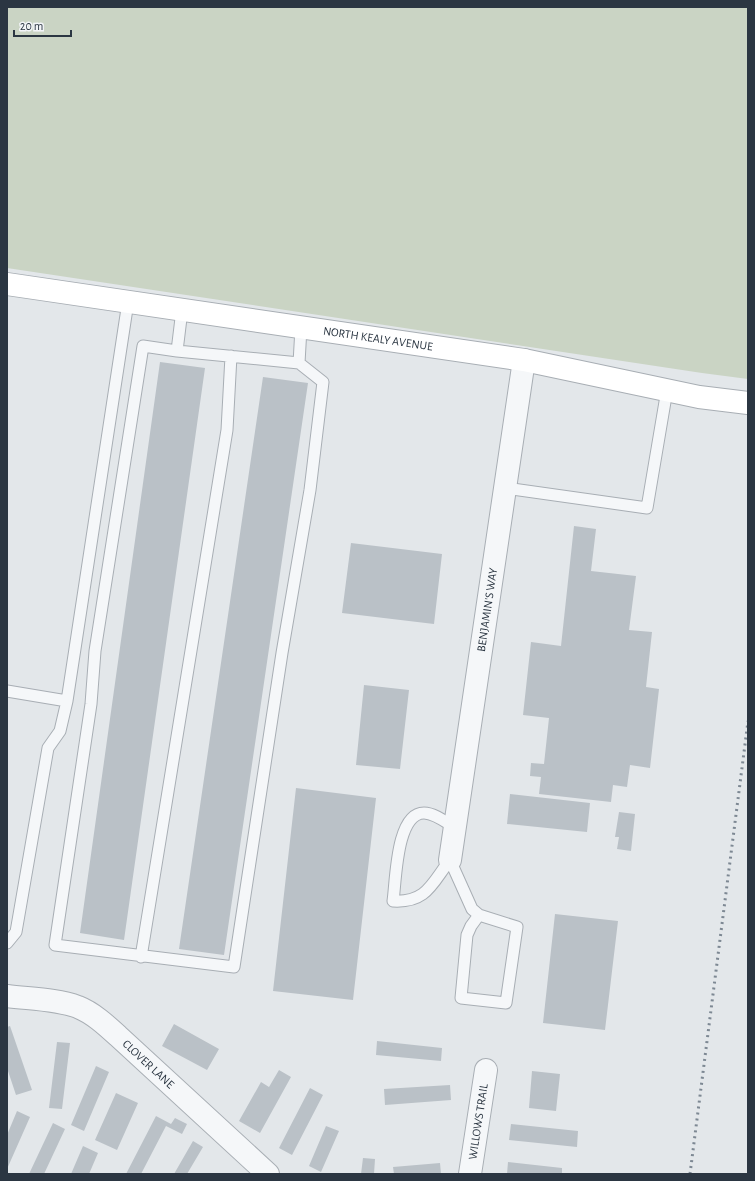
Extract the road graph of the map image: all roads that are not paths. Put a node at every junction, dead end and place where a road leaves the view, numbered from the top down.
1 (7, 284) edge
2 (128, 302) junction
3 (182, 310) junction
4 (301, 328) junction
5 (177, 351) junction
6 (231, 356) junction
7 (524, 360) junction
8 (299, 362) junction
9 (666, 390) junction
10 (748, 403) edge
11 (505, 488) junction
12 (7, 691) edge
13 (67, 701) junction
14 (454, 827) junction
15 (450, 860) junction
16 (479, 915) junction
17 (7, 943) edge
18 (141, 957) junction
19 (7, 996) edge
20 (486, 1070) dead end
21 (268, 1174) edge
22 (470, 1174) edge

1 - 2 street, NORTH KEALY AVENUE
2 - 3 street, NORTH KEALY AVENUE
2 - 13 lane
3 - 4 street, NORTH KEALY AVENUE
3 - 5 lane
4 - 7 street, NORTH KEALY AVENUE
4 - 8 lane
5 - 6 lane
5 - 18 lane
6 - 8 lane
6 - 18 lane
7 - 9 street, NORTH KEALY AVENUE
7 - 11 street, BENJAMIN'S WAY
8 - 18 lane
9 - 10 street, NORTH KEALY AVENUE
9 - 11 lane
11 - 14 street, BENJAMIN'S WAY
12 - 13 lane
13 - 17 lane
14 - 15 street, BENJAMIN'S WAY
14 - 15 lane
15 - 16 lane
16 - 16 lane
19 - 21 street, CLOVER LANE
20 - 22 street, WILLOWS TRAIL

